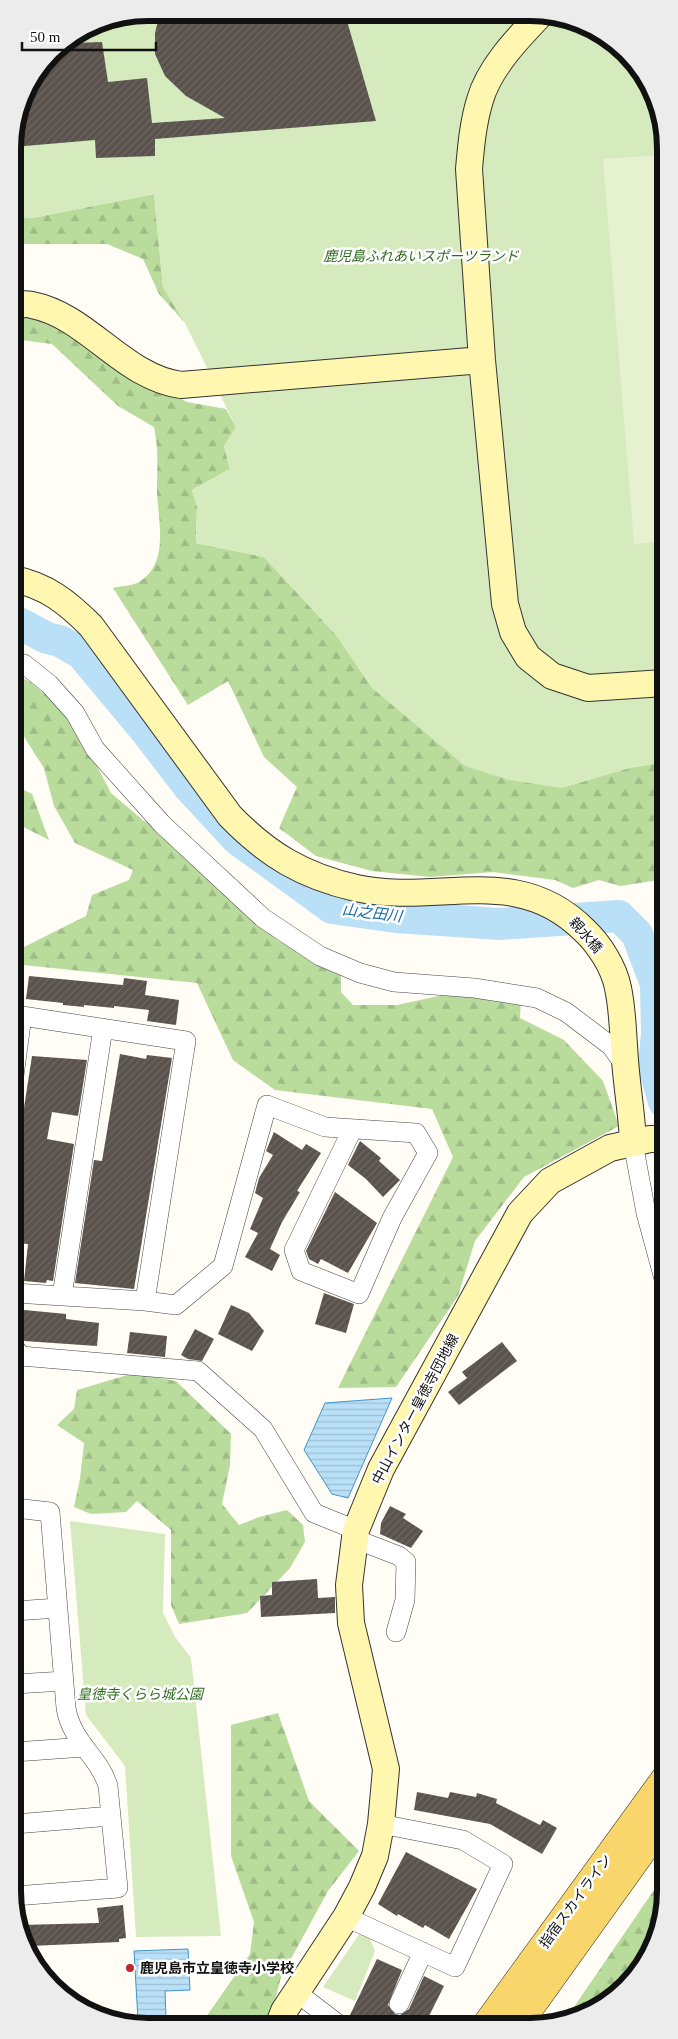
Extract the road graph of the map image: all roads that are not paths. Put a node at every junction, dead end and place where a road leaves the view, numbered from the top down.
1 (534, 21) edge
2 (22, 305) edge
3 (482, 360) junction
4 (22, 582) edge
5 (22, 664) edge
6 (657, 683) edge
7 (21, 1020) edge
8 (103, 1028) junction
9 (626, 1067) junction
10 (352, 1130) junction
11 (649, 1140) edge
12 (656, 1251) edge
13 (21, 1293) edge
14 (62, 1296) junction
15 (146, 1301) junction
16 (21, 1356) edge
17 (21, 1509) edge
18 (356, 1534) junction
19 (58, 1608) junction
20 (21, 1611) edge
21 (396, 1632) dead end
22 (64, 1680) junction
23 (21, 1684) edge
24 (84, 1747) junction
25 (21, 1752) edge
26 (656, 1792) edge
27 (111, 1816) junction
28 (21, 1823) edge
29 (381, 1824) junction
30 (656, 1831) edge
31 (21, 1896) edge
32 (346, 1917) junction
33 (423, 1952) junction
34 (296, 1992) junction
35 (399, 2004) dead end
36 (282, 2018) edge
37 (330, 2018) edge
38 (491, 2018) edge
39 (522, 2018) edge

1 - 3 street
2 - 3 street
3 - 6 street
4 - 9 street, 親水橋
5 - 9 street
7 - 8 street
8 - 14 street
8 - 15 street
9 - 11 street, 親水橋
10 - 10 street
10 - 15 street
11 - 12 street
11 - 18 street, 中山インター皇徳寺団地線
13 - 14 street
14 - 15 street
16 - 18 street
17 - 19 street
18 - 21 street
18 - 29 street, 中山インター皇徳寺団地線
19 - 20 street
19 - 22 street
22 - 23 street
22 - 24 street
24 - 25 street
24 - 27 street
26 - 38 main road, 指宿スカイライン
27 - 28 street
27 - 31 street
29 - 32 street, 中山インター皇徳寺団地線
29 - 33 street
30 - 39 main road, 指宿スカイライン
32 - 33 street
32 - 34 street, 中山インター皇徳寺団地線
33 - 35 street
34 - 36 street, 中山インター皇徳寺団地線
34 - 37 street

